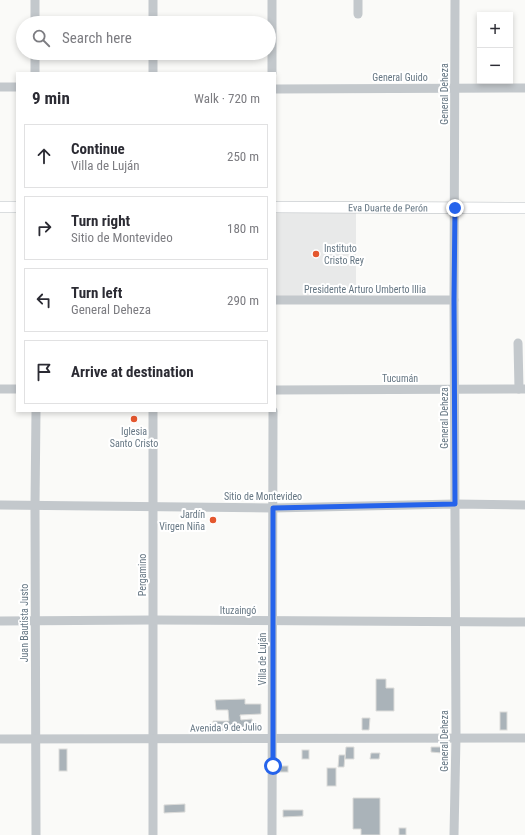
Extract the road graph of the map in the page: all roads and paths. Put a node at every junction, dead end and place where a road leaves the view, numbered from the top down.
1 (35, 0) edge
2 (153, 0) edge
3 (272, 0) edge
4 (358, 0) edge
5 (455, 0) edge
6 (358, 14) dead end
7 (35, 16) edge
8 (153, 16) edge
9 (272, 16) edge
10 (35, 60) edge
11 (153, 60) edge
12 (272, 60) edge
13 (35, 72) edge
14 (153, 72) edge
15 (272, 72) edge
16 (0, 87) edge
17 (16, 87) edge
18 (455, 88) junction
19 (525, 88) edge
20 (276, 89) edge
21 (0, 207) edge
22 (16, 207) edge
23 (276, 207) edge
24 (455, 208) junction
25 (525, 208) edge
26 (276, 300) edge
27 (454, 300) junction
28 (518, 343) dead end
29 (0, 389) edge
30 (16, 389) edge
31 (455, 389) junction
32 (522, 389) edge
33 (276, 390) edge
34 (36, 412) edge
35 (153, 412) edge
36 (273, 412) edge
37 (455, 504) junction
38 (0, 505) edge
39 (35, 505) junction
40 (525, 505) edge
41 (153, 506) junction
42 (273, 508) junction
43 (153, 620) junction
44 (273, 620) junction
45 (0, 621) edge
46 (35, 621) junction
47 (456, 622) junction
48 (525, 622) edge
49 (273, 737) junction
50 (456, 738) junction
51 (525, 738) edge
52 (0, 739) edge
53 (36, 739) junction
54 (153, 739) junction
55 (36, 835) edge
56 (153, 835) edge
57 (272, 835) edge
58 (454, 835) edge

1 - 7 street
2 - 8 street
3 - 9 street
4 - 6 street
5 - 18 street, General Deheza
10 - 13 street
11 - 14 street
12 - 15 street
16 - 17 street
18 - 19 street, General Guido
18 - 20 street, General Guido
18 - 24 street, General Deheza
21 - 22 main road
23 - 24 main road, Eva Duarte de Perón
24 - 25 main road, Eva Duarte de Perón
24 - 27 street, General Deheza
26 - 27 street, Presidente Arturo Umberto Illia
27 - 31 street, General Deheza
28 - 32 street
29 - 30 street
31 - 32 street, Tucumán
31 - 33 street, Tucumán
31 - 37 street, General Deheza
34 - 39 street, Juan Bautista Justo
35 - 41 street, Pergamino
36 - 42 street, Villa de Luján
37 - 40 street, Sitio de Montevideo
37 - 42 street, Sitio de Montevideo
37 - 47 street, General Deheza
38 - 39 street, Sitio de Montevideo
39 - 41 street, Sitio de Montevideo
39 - 46 street, Juan Bautista Justo
41 - 42 street, Sitio de Montevideo
41 - 43 street, Pergamino
42 - 44 street, Villa de Luján
43 - 44 street, Ituzaingó
43 - 46 street, Ituzaingó
43 - 54 street, Pergamino
44 - 47 street, Ituzaingó
44 - 49 street, Villa de Luján
45 - 46 street, Ituzaingó
46 - 53 street, Juan Bautista Justo
47 - 48 street, Ituzaingó
47 - 50 street, General Deheza
49 - 50 street, Avenida 9 de Julio
49 - 54 street, Avenida 9 de Julio
49 - 57 street, Villa de Luján
50 - 51 street, Avenida 9 de Julio
50 - 58 street, General Deheza
52 - 53 street, Avenida 9 de Julio
53 - 54 street, Avenida 9 de Julio
53 - 55 street, Juan Bautista Justo
54 - 56 street, Pergamino

